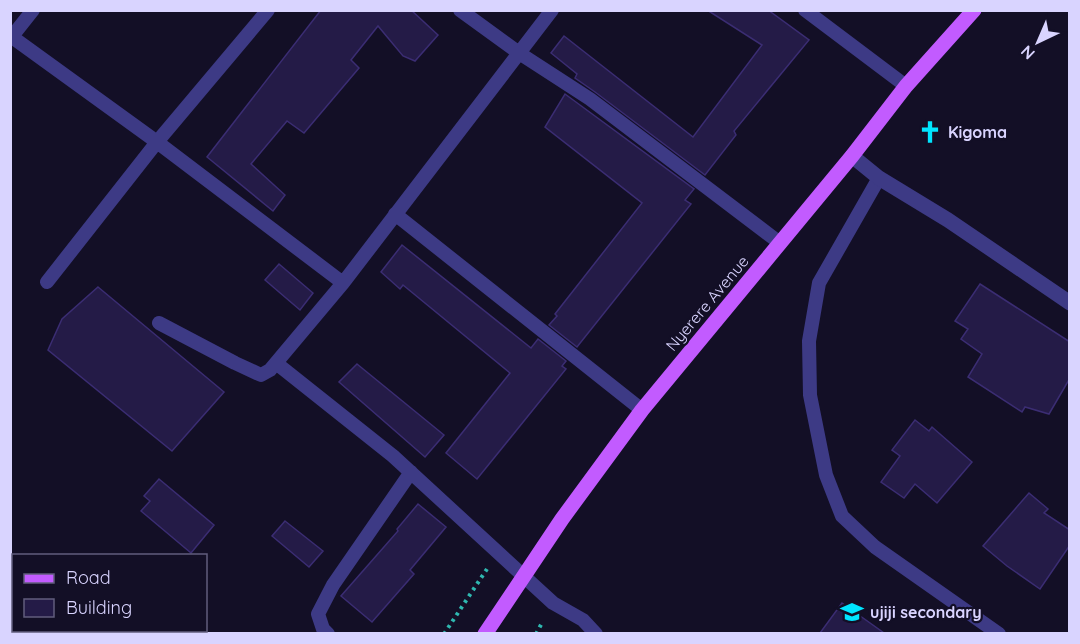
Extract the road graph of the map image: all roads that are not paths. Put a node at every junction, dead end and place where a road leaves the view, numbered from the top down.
1 (33, 10) edge
2 (268, 10) edge
3 (460, 10) edge
4 (552, 10) edge
5 (805, 10) edge
6 (974, 10) edge
7 (11, 38) edge
8 (519, 53) junction
9 (906, 86) junction
10 (157, 142) junction
11 (852, 156) junction
12 (879, 178) junction
13 (395, 214) junction
14 (780, 243) junction
15 (47, 282) dead end
16 (343, 283) junction
17 (1070, 303) edge
18 (159, 322) dead end
19 (276, 363) junction
20 (642, 410) junction
21 (411, 472) junction
22 (526, 576) junction
23 (328, 633) edge
24 (485, 633) edge
25 (596, 633) edge
26 (999, 633) edge

1 - 7 lane
2 - 10 lane
3 - 8 lane
4 - 8 lane
5 - 9 lane
6 - 9 main road, Nyerere Avenue
7 - 10 lane
8 - 13 lane
8 - 14 lane
9 - 11 main road, Nyerere Avenue
10 - 15 lane
10 - 16 lane
11 - 12 street
11 - 14 main road, Nyerere Avenue
12 - 17 street
12 - 26 lane
13 - 16 lane
13 - 20 lane
14 - 20 main road, Nyerere Avenue
16 - 19 lane
18 - 19 lane
19 - 21 lane
20 - 22 main road, Nyerere Avenue
21 - 22 lane
21 - 23 lane
22 - 24 main road, Nyerere Avenue
22 - 25 lane

